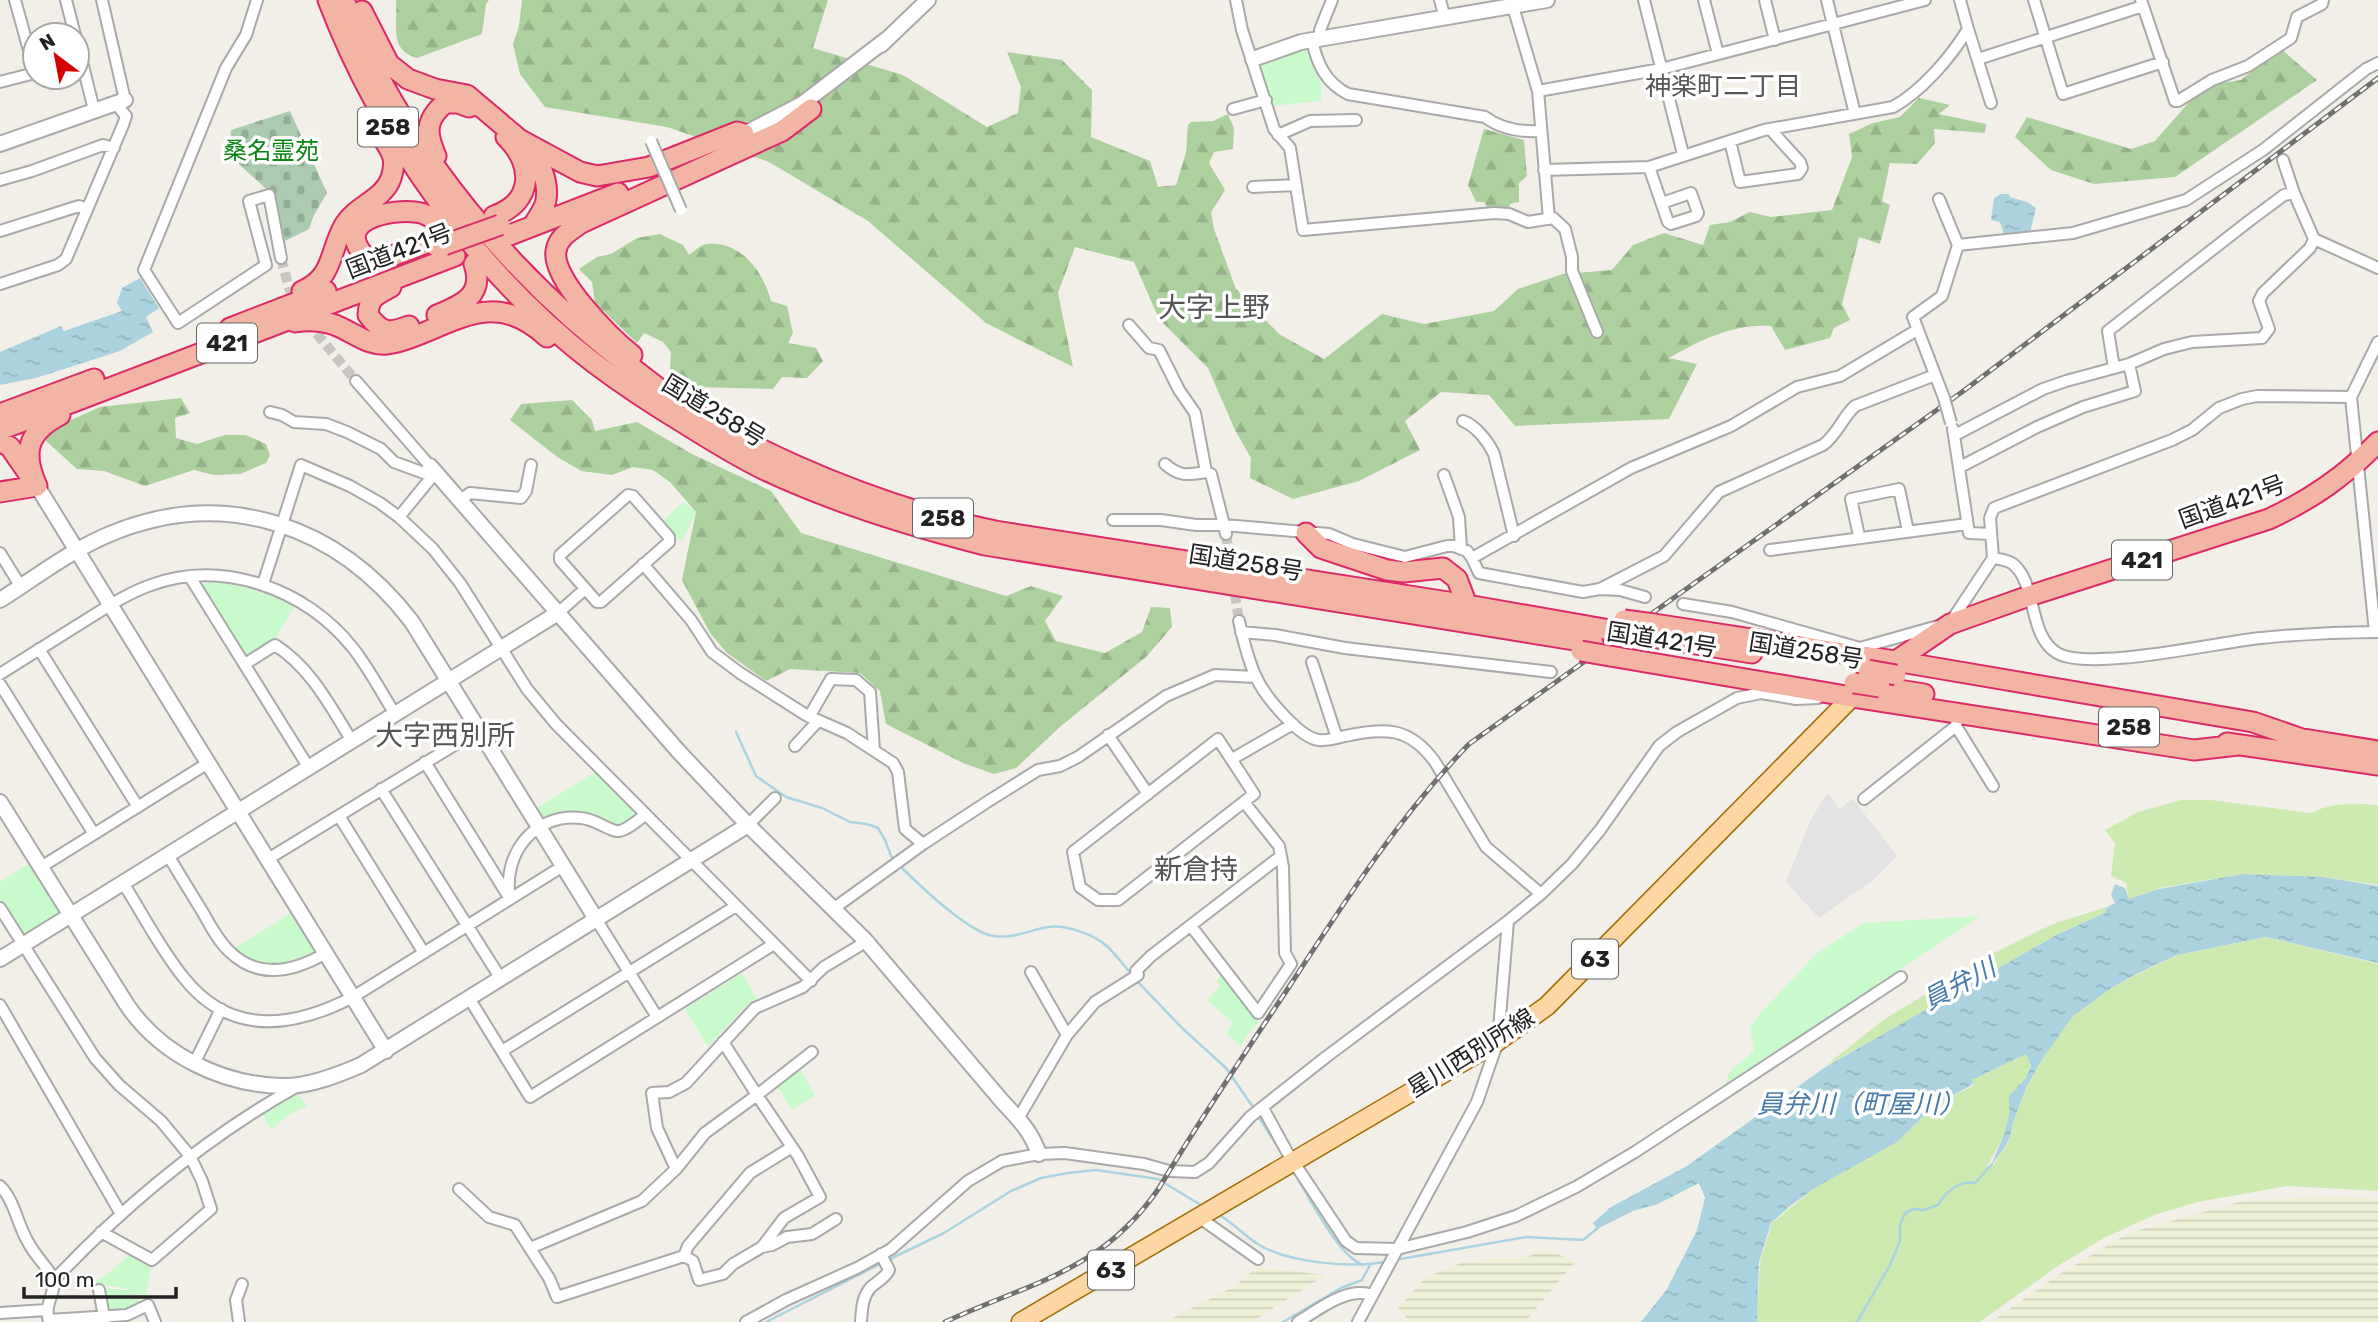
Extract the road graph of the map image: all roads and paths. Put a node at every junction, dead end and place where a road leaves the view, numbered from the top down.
1 (15, 0) edge
2 (66, 0) edge
3 (102, 0) edge
4 (257, 0) edge
5 (318, 0) edge
6 (328, 0) edge
7 (344, 0) edge
8 (357, 0) edge
9 (928, 0) edge
10 (1236, 0) edge
11 (1332, 0) edge
12 (1440, 0) edge
13 (1547, 0) edge
14 (1644, 0) edge
15 (1704, 0) edge
16 (1765, 0) edge
17 (1827, 0) edge
18 (1924, 0) edge
19 (2034, 0) edge
20 (2323, 0) edge
21 (1962, 1) edge
22 (1512, 3) edge
23 (2142, 3) edge
24 (1891, 4) edge
25 (1445, 18) junction
26 (71, 21) edge
27 (21, 22) edge
28 (1833, 24) junction
29 (1968, 29) junction
30 (2046, 37) junction
31 (887, 39) junction
32 (1317, 39) junction
33 (1775, 40) junction
34 (1718, 54) junction
35 (1253, 59) junction
36 (1978, 59) junction
37 (2163, 62) junction
38 (2378, 63) edge
39 (1661, 69) junction
40 (21, 76) edge
41 (0, 82) edge
42 (89, 91) edge
43 (1538, 91) junction
44 (1266, 100) junction
45 (120, 102) junction
46 (1990, 103) dead end
47 (811, 109) junction
48 (1233, 109) dead end
49 (94, 110) junction
50 (1855, 114) junction
51 (1356, 120) dead end
52 (1770, 129) junction
53 (1540, 131) junction
54 (744, 134) junction
55 (1279, 135) junction
56 (519, 139) junction
57 (651, 141) dead end
58 (1730, 141) junction
59 (1, 142) edge
60 (114, 148) junction
61 (1684, 155) junction
62 (394, 157) junction
63 (2283, 160) dead end
64 (1648, 167) junction
65 (1544, 170) junction
66 (0, 180) edge
67 (447, 183) junction
68 (1296, 185) junction
69 (1253, 187) dead end
70 (2294, 193) junction
71 (1939, 199) dead end
72 (1662, 203) dead end
73 (88, 209) junction
74 (543, 209) junction
75 (681, 210) dead end
76 (1549, 219) junction
77 (438, 221) junction
78 (501, 226) junction
79 (533, 226) junction
80 (0, 231) edge
81 (2314, 239) junction
82 (1958, 245) junction
83 (450, 247) junction
84 (281, 258) tunnel mouth
85 (474, 264) junction
86 (421, 268) junction
87 (2378, 268) edge
88 (0, 284) edge
89 (253, 319) junction
90 (533, 323) junction
91 (278, 324) junction
92 (1129, 325) dead end
93 (1917, 330) junction
94 (1597, 332) dead end
95 (2377, 348) edge
96 (2129, 364) junction
97 (2114, 368) junction
98 (1935, 375) junction
99 (356, 380) tunnel mouth
100 (123, 382) junction
101 (641, 397) junction
102 (2351, 397) junction
103 (677, 402) junction
104 (270, 412) dead end
105 (0, 414) edge
106 (1462, 421) dead end
107 (0, 430) edge
108 (1955, 435) junction
109 (0, 440) edge
110 (2378, 442) edge
111 (2359, 461) junction
112 (1165, 464) dead end
113 (531, 465) dead end
114 (1960, 467) junction
115 (432, 472) junction
116 (1206, 472) junction
117 (1444, 475) dead end
118 (37, 486) junction
119 (0, 492) edge
120 (459, 500) junction
121 (399, 517) junction
122 (1113, 520) dead end
123 (1967, 524) junction
124 (282, 525) junction
125 (1225, 530) junction
126 (1908, 531) junction
127 (1306, 533) junction
128 (1991, 534) junction
129 (1514, 536) junction
130 (1859, 536) junction
131 (1461, 549) junction
132 (1770, 550) dead end
133 (77, 551) junction
134 (0, 553) edge
135 (1472, 558) junction
136 (1993, 558) junction
137 (643, 564) junction
138 (190, 577) junction
139 (263, 584) junction
140 (22, 587) junction
141 (585, 589) junction
142 (1600, 589) junction
143 (2029, 596) junction
144 (1645, 597) dead end
145 (0, 600) edge
146 (1683, 604) dead end
147 (110, 605) junction
148 (1467, 605) junction
149 (558, 612) junction
150 (1950, 624) junction
151 (1539, 626) junction
152 (2377, 632) edge
153 (1631, 641) junction
154 (500, 648) junction
155 (39, 649) junction
156 (1312, 662) dead end
157 (245, 664) junction
158 (1551, 672) dead end
159 (0, 674) edge
160 (1890, 674) junction
161 (1256, 677) junction
162 (448, 682) junction
163 (0, 684) edge
164 (1858, 684) junction
165 (395, 714) junction
166 (813, 719) junction
167 (1957, 719) junction
168 (1293, 724) junction
169 (479, 730) junction
170 (1108, 735) junction
171 (1336, 738) junction
172 (352, 741) junction
173 (2238, 745) junction
174 (795, 746) dead end
175 (874, 750) junction
176 (2378, 751) edge
177 (1232, 759) junction
178 (425, 762) junction
179 (208, 763) junction
180 (2378, 765) edge
181 (309, 768) junction
182 (1993, 786) dead end
183 (381, 789) junction
184 (1148, 794) junction
185 (775, 798) dead end
186 (1864, 799) dead end
187 (0, 802) edge
188 (1244, 802) junction
189 (138, 807) junction
190 (239, 812) junction
191 (645, 815) junction
192 (339, 816) junction
193 (748, 825) junction
194 (540, 827) junction
195 (94, 834) junction
196 (923, 844) junction
197 (168, 855) junction
198 (1281, 856) junction
199 (268, 859) junction
200 (691, 861) junction
201 (563, 866) junction
202 (41, 867) junction
203 (123, 883) junction
204 (1541, 894) junction
205 (510, 899) junction
206 (736, 906) junction
207 (0, 908) edge
208 (834, 909) junction
209 (71, 915) junction
210 (596, 919) junction
211 (1508, 921) junction
212 (467, 926) junction
213 (1191, 926) junction
214 (865, 940) junction
215 (774, 944) junction
216 (23, 945) junction
217 (326, 953) junction
218 (424, 953) junction
219 (0, 959) edge
220 (629, 972) junction
221 (1031, 972) dead end
222 (1901, 977) dead end
223 (500, 979) junction
224 (811, 981) junction
225 (353, 997) junction
226 (469, 998) junction
227 (0, 1005) edge
228 (221, 1009) junction
229 (657, 1017) junction
230 (1066, 1035) junction
231 (1498, 1041) junction
232 (723, 1042) junction
233 (386, 1051) junction
234 (502, 1051) junction
235 (812, 1052) dead end
236 (194, 1064) junction
237 (300, 1084) junction
238 (757, 1095) junction
239 (1262, 1108) junction
240 (1019, 1117) junction
241 (792, 1147) junction
242 (1039, 1154) junction
243 (190, 1156) junction
244 (1290, 1163) junction
245 (676, 1169) junction
246 (0, 1186) edge
247 (459, 1189) dead end
248 (121, 1214) junction
249 (1200, 1217) junction
250 (836, 1219) dead end
251 (101, 1232) junction
252 (762, 1247) junction
253 (530, 1248) junction
254 (1397, 1248) junction
255 (881, 1254) junction
256 (684, 1256) junction
257 (1258, 1259) dead end
258 (54, 1280) junction
259 (242, 1284) dead end
260 (99, 1290) dead end
261 (1372, 1296) junction
262 (0, 1313) edge
263 (48, 1317) edge
264 (103, 1319) edge
265 (155, 1322) edge
266 (239, 1322) edge
267 (746, 1322) edge
268 (861, 1322) edge
269 (1021, 1322) edge
270 (1298, 1322) edge
271 (1358, 1322) edge

1 - 27 street
2 - 26 street
3 - 45 street
4 - 84 street
5 - 62 highway
6 - 101 highway, 国道258号 / 258
7 - 67 highway, 国道258号 / 258
8 - 56 highway
9 - 31 street
10 - 35 street
11 - 32 street
12 - 25 street
13 - 22 street
14 - 39 street
15 - 34 street
16 - 33 street
17 - 28 street
18 - 24 street
19 - 30 street
20 - 37 street
21 - 29 street
22 - 25 street
22 - 43 street
23 - 30 street
23 - 37 street
24 - 28 street
25 - 32 street
28 - 33 street
28 - 50 street
29 - 36 street
29 - 50 street
30 - 36 street
30 - 37 street
31 - 47 street
31 - 54 street
32 - 35 street
32 - 53 street
33 - 34 street
34 - 39 street
35 - 44 street
36 - 46 street
38 - 82 street
39 - 43 street
39 - 61 street
40 - 41 street
42 - 49 street
43 - 53 street
44 - 48 street
44 - 55 street
45 - 49 street
45 - 60 street
47 - 79 highway, 国道421号 / 421
47 - 103 highway
49 - 59 street
50 - 52 street
51 - 55 street
52 - 58 street
52 - 58 street
53 - 65 street
54 - 56 highway
54 - 74 highway, 国道421号 / 421
55 - 68 street
56 - 74 highway
57 - 75 street, bridge
58 - 61 street
60 - 66 street
60 - 73 street
61 - 64 street
62 - 77 highway
62 - 89 highway
63 - 70 street
64 - 65 street
64 - 72 street
65 - 76 street
67 - 78 highway, 421
67 - 103 highway, 国道258号 / 258
68 - 69 street
68 - 76 street
70 - 81 street
70 - 97 street
71 - 82 street
73 - 80 street
73 - 88 street
74 - 78 highway, 国道421号 / 421
74 - 79 highway
76 - 94 street
77 - 83 highway
77 - 85 highway
78 - 79 highway, 国道421号 / 421
78 - 83 highway, 国道421号 / 421
81 - 87 street
81 - 96 street
82 - 93 street
83 - 86 highway, 国道421号 / 421
83 - 89 highway, 国道421号 / 421
85 - 86 highway
85 - 90 highway
86 - 91 highway, 国道421号 / 421
89 - 105 highway, 国道421号 / 421
90 - 91 highway, 421
90 - 101 highway, 421
91 - 100 highway, 国道421号 / 421
92 - 116 street
93 - 98 street
93 - 129 street
95 - 102 street
96 - 97 street
96 - 114 street
97 - 108 street
98 - 108 street, bridge
98 - 142 street
99 - 115 street
100 - 107 highway, 国道421号 / 421
100 - 118 highway
101 - 151 highway, 国道258号 / 258
102 - 111 street
102 - 128 street
103 - 148 highway, 国道258号 / 258
104 - 115 street
106 - 129 street
108 - 114 street
109 - 118 highway
110 - 111 highway, 国道421号 / 421
111 - 143 highway, 国道421号 / 421
111 - 152 street
112 - 116 street
113 - 120 street
114 - 123 street
115 - 120 street
115 - 121 street
116 - 125 street
117 - 131 street
118 - 119 highway
118 - 133 street
120 - 149 street
121 - 124 street
121 - 154 street
122 - 125 street
123 - 126 street
123 - 128 street
124 - 133 street
124 - 139 street
124 - 162 street
125 - 127 street
126 - 130 street
126 - 130 street
127 - 131 street
127 - 148 highway
128 - 136 street
129 - 135 street
130 - 132 street
131 - 135 street
133 - 140 street
133 - 147 street
134 - 140 street
135 - 142 street
136 - 143 street
136 - 150 street
137 - 141 street
137 - 141 street
137 - 166 street
138 - 139 street
138 - 147 street
138 - 157 street
139 - 165 street
140 - 145 street
141 - 149 street
142 - 144 street
143 - 150 highway, 国道421号 / 421
143 - 152 street
146 - 150 street
147 - 155 street
147 - 179 street
148 - 151 highway, 国道258号 / 258
149 - 154 street
149 - 193 street
150 - 160 highway, 国道421号 / 421
151 - 153 highway, 国道258号 / 258
151 - 153 highway, 国道258号 / 258
153 - 160 highway, 国道421号
153 - 164 highway, 国道258号 / 258
154 - 162 street
154 - 191 street
155 - 159 street
155 - 189 street
156 - 171 street
157 - 172 street
157 - 181 street
158 - 161 street
160 - 164 highway, 国道258号 / 258, bridge
160 - 164 highway, 国道421号 / 421
160 - 173 highway, 国道258号 / 258
160 - 176 highway, 国道258号 / 258
161 - 168 street
161 - 170 street
162 - 165 street
162 - 169 street
163 - 195 street
164 - 167 highway
164 - 204 street
164 - 231 main road, 星川西別所線 / 63
165 - 172 street
166 - 174 street
166 - 175 street
166 - 175 street
167 - 173 highway
167 - 182 street
167 - 186 street
168 - 171 street
168 - 177 street
169 - 178 street
169 - 194 street
170 - 184 street
170 - 196 street
171 - 204 street
172 - 181 street
173 - 180 highway, 国道258号 / 258
175 - 196 street
177 - 184 street
177 - 188 street
178 - 183 street
178 - 205 street
179 - 189 street
179 - 190 street
181 - 190 street
183 - 192 street
183 - 212 street
184 - 188 street
185 - 193 street
187 - 202 street
188 - 198 street
189 - 195 street
190 - 197 street
190 - 199 street
191 - 194 street
191 - 200 street
192 - 199 street
192 - 218 street
193 - 200 street
193 - 208 street
194 - 201 street
194 - 205 street
195 - 202 street
196 - 208 street
197 - 203 street
197 - 217 street
198 - 213 street
198 - 213 street
199 - 217 street
200 - 206 street
200 - 210 street
201 - 205 street
201 - 210 street
202 - 209 street
203 - 209 street
203 - 228 street
204 - 211 street
205 - 212 street
206 - 215 street
206 - 220 street
207 - 216 street
208 - 214 street
209 - 216 street
209 - 236 street
210 - 220 street
210 - 223 street
211 - 231 street
211 - 239 street
212 - 218 street
212 - 223 street
213 - 230 street
214 - 224 street
214 - 240 street
215 - 224 street
215 - 229 street
216 - 219 street
216 - 243 street
217 - 225 street
218 - 225 street
220 - 229 street
220 - 234 street
221 - 230 street
222 - 254 street
223 - 226 street
224 - 232 street
225 - 228 street
225 - 233 street
226 - 233 street
226 - 234 street
227 - 248 street
228 - 236 street
229 - 234 street
230 - 240 street
231 - 244 main road, 星川西別所線 / 63
231 - 254 street
232 - 238 street
232 - 245 street
233 - 237 street
235 - 238 street
236 - 237 street
237 - 243 street
238 - 241 street
238 - 245 street
239 - 242 street
239 - 244 street
240 - 242 street
241 - 252 street
241 - 256 street
242 - 255 street
243 - 248 street
243 - 251 street
244 - 249 main road, 星川西別所線 / 63
244 - 254 street
245 - 253 street
246 - 258 street
247 - 253 street
248 - 251 street
249 - 257 street
249 - 269 main road, 星川西別所線 / 63
250 - 252 street
251 - 258 street
252 - 256 street
253 - 256 street
254 - 261 street
255 - 267 street
255 - 268 street
258 - 263 street
259 - 266 street
260 - 264 street
261 - 270 street
261 - 271 street
262 - 263 street
263 - 264 street
264 - 265 street

